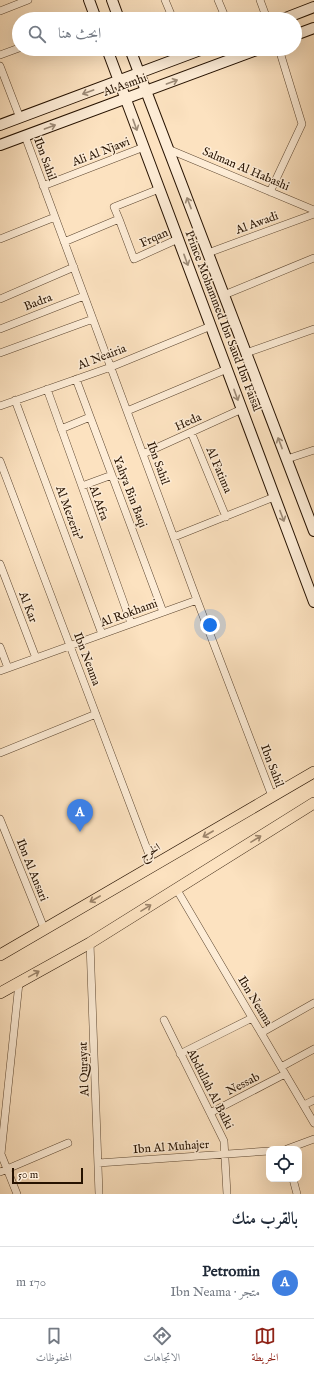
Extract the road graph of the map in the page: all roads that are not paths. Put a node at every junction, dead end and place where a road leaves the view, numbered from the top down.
1 (28, 0) edge
2 (89, 0) edge
3 (112, 0) edge
4 (165, 0) edge
5 (218, 0) edge
6 (260, 0) edge
7 (314, 7) edge
8 (0, 11) edge
9 (93, 12) edge
10 (116, 12) edge
11 (170, 12) edge
12 (223, 12) edge
13 (264, 12) edge
14 (301, 12) edge
15 (314, 28) edge
16 (302, 33) edge
17 (12, 51) edge
18 (0, 55) edge
19 (110, 56) edge
20 (133, 56) edge
21 (176, 56) edge
22 (240, 56) edge
23 (281, 56) edge
24 (0, 66) edge
25 (140, 73) junction
26 (119, 81) junction
27 (146, 91) junction
28 (126, 99) junction
29 (20, 118) junction
30 (0, 125) edge
31 (25, 136) junction
32 (0, 145) edge
33 (144, 147) junction
34 (168, 149) junction
35 (43, 186) junction
36 (159, 189) junction
37 (270, 192) junction
38 (314, 210) edge
39 (314, 214) edge
40 (55, 217) junction
41 (119, 219) junction
42 (0, 239) edge
43 (178, 239) junction
44 (64, 242) junction
45 (208, 253) junction
46 (314, 258) edge
47 (74, 267) junction
48 (224, 295) junction
49 (84, 296) junction
50 (0, 299) edge
51 (93, 319) junction
52 (211, 326) junction
53 (0, 328) edge
54 (314, 329) edge
55 (0, 353) edge
56 (246, 353) junction
57 (111, 367) junction
58 (227, 369) junction
59 (76, 379) junction
60 (46, 389) junction
61 (15, 400) junction
62 (0, 406) edge
63 (242, 409) junction
64 (127, 411) junction
65 (90, 418) junction
66 (61, 429) junction
67 (191, 432) junction
68 (314, 450) edge
69 (143, 454) junction
70 (286, 459) junction
71 (0, 461) edge
72 (112, 475) junction
73 (82, 486) junction
74 (274, 496) junction
75 (311, 515) edge
76 (226, 517) junction
77 (314, 531) edge
78 (174, 537) junction
79 (0, 564) edge
80 (197, 600) junction
81 (314, 602) edge
82 (163, 612) junction
83 (131, 624) junction
84 (102, 634) junction
85 (70, 645) junction
86 (0, 647) edge
87 (36, 658) junction
88 (8, 668) junction
89 (0, 671) edge
90 (96, 714) junction
91 (0, 753) edge
92 (314, 772) edge
93 (272, 796) junction
94 (314, 803) edge
95 (0, 819) edge
96 (153, 865) junction
97 (177, 890) junction
98 (44, 928) junction
99 (90, 943) junction
100 (0, 955) edge
101 (19, 983) junction
102 (0, 993) edge
103 (314, 1003) edge
104 (252, 1018) junction
105 (164, 1020) dead end
106 (261, 1033) junction
107 (314, 1049) edge
108 (180, 1054) junction
109 (281, 1067) junction
110 (285, 1074) junction
111 (314, 1100) edge
112 (304, 1105) junction
113 (210, 1113) junction
114 (314, 1123) edge
115 (314, 1139) edge
116 (68, 1143) dead end
117 (295, 1146) edge
118 (266, 1151) edge
119 (224, 1154) junction
120 (98, 1163) junction
121 (4, 1170) edge
122 (294, 1182) edge
123 (17, 1194) edge
124 (99, 1194) edge
125 (226, 1194) edge
126 (297, 1194) edge

1 - 8 street
2 - 9 street
3 - 10 street
4 - 11 street
5 - 12 street
6 - 13 street
7 - 14 street
15 - 16 street
17 - 18 street
19 - 26 street, Prince Mohammed Ibn Saud Ibn Faisal
20 - 25 street, Prince Mohammed Ibn Saud Ibn Faisal
21 - 25 street, Al Asmhi
27 -> 22 street, Al Asmhi
23 - 37 street
24 - 29 street
25 - 26 street, Al Asmhi
25 - 27 street, Prince Mohammed Ibn Saud Ibn Faisal
26 - 28 street, Prince Mohammed Ibn Saud Ibn Faisal
26 -> 29 street, Al Asmhi
27 - 28 street, Al Asmhi
27 - 34 street, Prince Mohammed Ibn Saud Ibn Faisal
31 -> 28 street, Al Asmhi
28 -> 33 street, Prince Mohammed Ibn Saud Ibn Faisal
29 - 30 street, Al Asmhi
31 - 32 street, Al Asmhi
31 - 35 street, Ibn Sahil
33 - 35 street, Ali Al Njawi
33 - 36 street, Prince Mohammed Ibn Saud Ibn Faisal
34 - 37 street, Salman Al Habashi
45 -> 34 street, Prince Mohammed Ibn Saud Ibn Faisal
35 - 40 street, Ibn Sahil
36 - 41 street, Frqan
36 - 43 street, Prince Mohammed Ibn Saud Ibn Faisal
37 - 38 street, Salman Al Habashi
39 - 45 street, Al Awadi
40 - 42 street
40 - 44 street, Ibn Sahil
41 - 43 street, Frqan
41 - 44 street
43 -> 52 street, Prince Mohammed Ibn Saud Ibn Faisal
44 - 47 street, Ibn Sahil
45 - 48 street, Prince Mohammed Ibn Saud Ibn Faisal
46 - 48 street
47 - 49 street, Ibn Sahil
47 - 50 street
48 - 56 street, Prince Mohammed Ibn Saud Ibn Faisal
49 - 51 street, Ibn Sahil
49 - 53 street, Badra
51 - 55 street
51 - 57 street, Ibn Sahil
52 - 57 street, Al Neairia
52 - 58 street, Prince Mohammed Ibn Saud Ibn Faisal
54 - 56 street
70 -> 56 street, Prince Mohammed Ibn Saud Ibn Faisal
57 - 59 street, Al Neairia
57 - 64 street, Ibn Sahil
58 -> 63 street, Prince Mohammed Ibn Saud Ibn Faisal
58 - 64 street
59 - 60 street, Al Neairia
59 - 65 street, Yahya Bin Baqi
60 - 61 street, Al Neairia
60 - 66 street, Al Afra
61 - 62 street, Al Neairia
61 - 84 street, Al Mezerir'
63 - 67 street, Heda
63 - 74 street, Prince Mohammed Ibn Saud Ibn Faisal
64 - 69 street, Ibn Sahil
65 - 66 street
65 - 72 street, Yahya Bin Baqi
66 - 73 street, Al Afra
67 - 69 street, Heda
67 - 76 street, Al Fatima
68 - 70 street
69 - 78 street, Ibn Sahil
70 - 75 street, Prince Mohammed Ibn Saud Ibn Faisal
71 - 85 street, Ibn Neama
72 - 73 street
72 - 82 street, Yahya Bin Baqi
73 - 83 street, Al Afra
74 - 76 street
74 -> 81 street, Prince Mohammed Ibn Saud Ibn Faisal
75 - 77 street, Prince Mohammed Ibn Saud Ibn Faisal
76 - 78 street
78 - 80 street, Ibn Sahil
79 - 87 street, Al Kar
80 - 82 street, Al Rokhami
80 - 93 street, Ibn Sahil
82 - 83 street, Al Rokhami
83 - 84 street, Al Rokhami
84 - 85 street, Al Rokhami
85 - 87 street, Al Rokhami
85 - 90 street, Ibn Neama
86 - 88 street
87 - 88 street, Al Rokhami
88 - 89 street, Al Rokhami
90 - 91 street
90 - 96 street, Ibn Neama
92 - 93 main road, الخرج
93 -> 96 main road, الخرج
97 -> 94 main road
95 - 98 street, Ibn Al Ansari
96 -> 98 main road, الخرج
99 -> 97 main road
97 - 104 street, Ibn Neama
98 - 100 main road, الخرج
101 -> 99 main road
99 - 120 street, Al Qurayat
101 - 102 main road
101 - 121 street
103 - 106 street
104 - 106 street, Ibn Neama
104 - 108 street
105 - 108 street, Abdullah Al Balki
106 - 109 street, Ibn Neama
107 - 109 street
108 - 113 street, Abdullah Al Balki
109 - 110 street, Ibn Neama
110 - 112 street, Ibn Neama
110 - 113 street, Nessab
111 - 112 street
112 - 114 street, Ibn Neama
113 - 119 street, Abdullah Al Balki
115 - 117 street
116 - 121 street
118 - 119 street, Ibn Al Muhajer
119 - 120 street, Ibn Al Muhajer
119 - 125 street, Abdullah Al Balki
120 - 124 street, Al Qurayat
121 - 123 street
122 - 126 street

